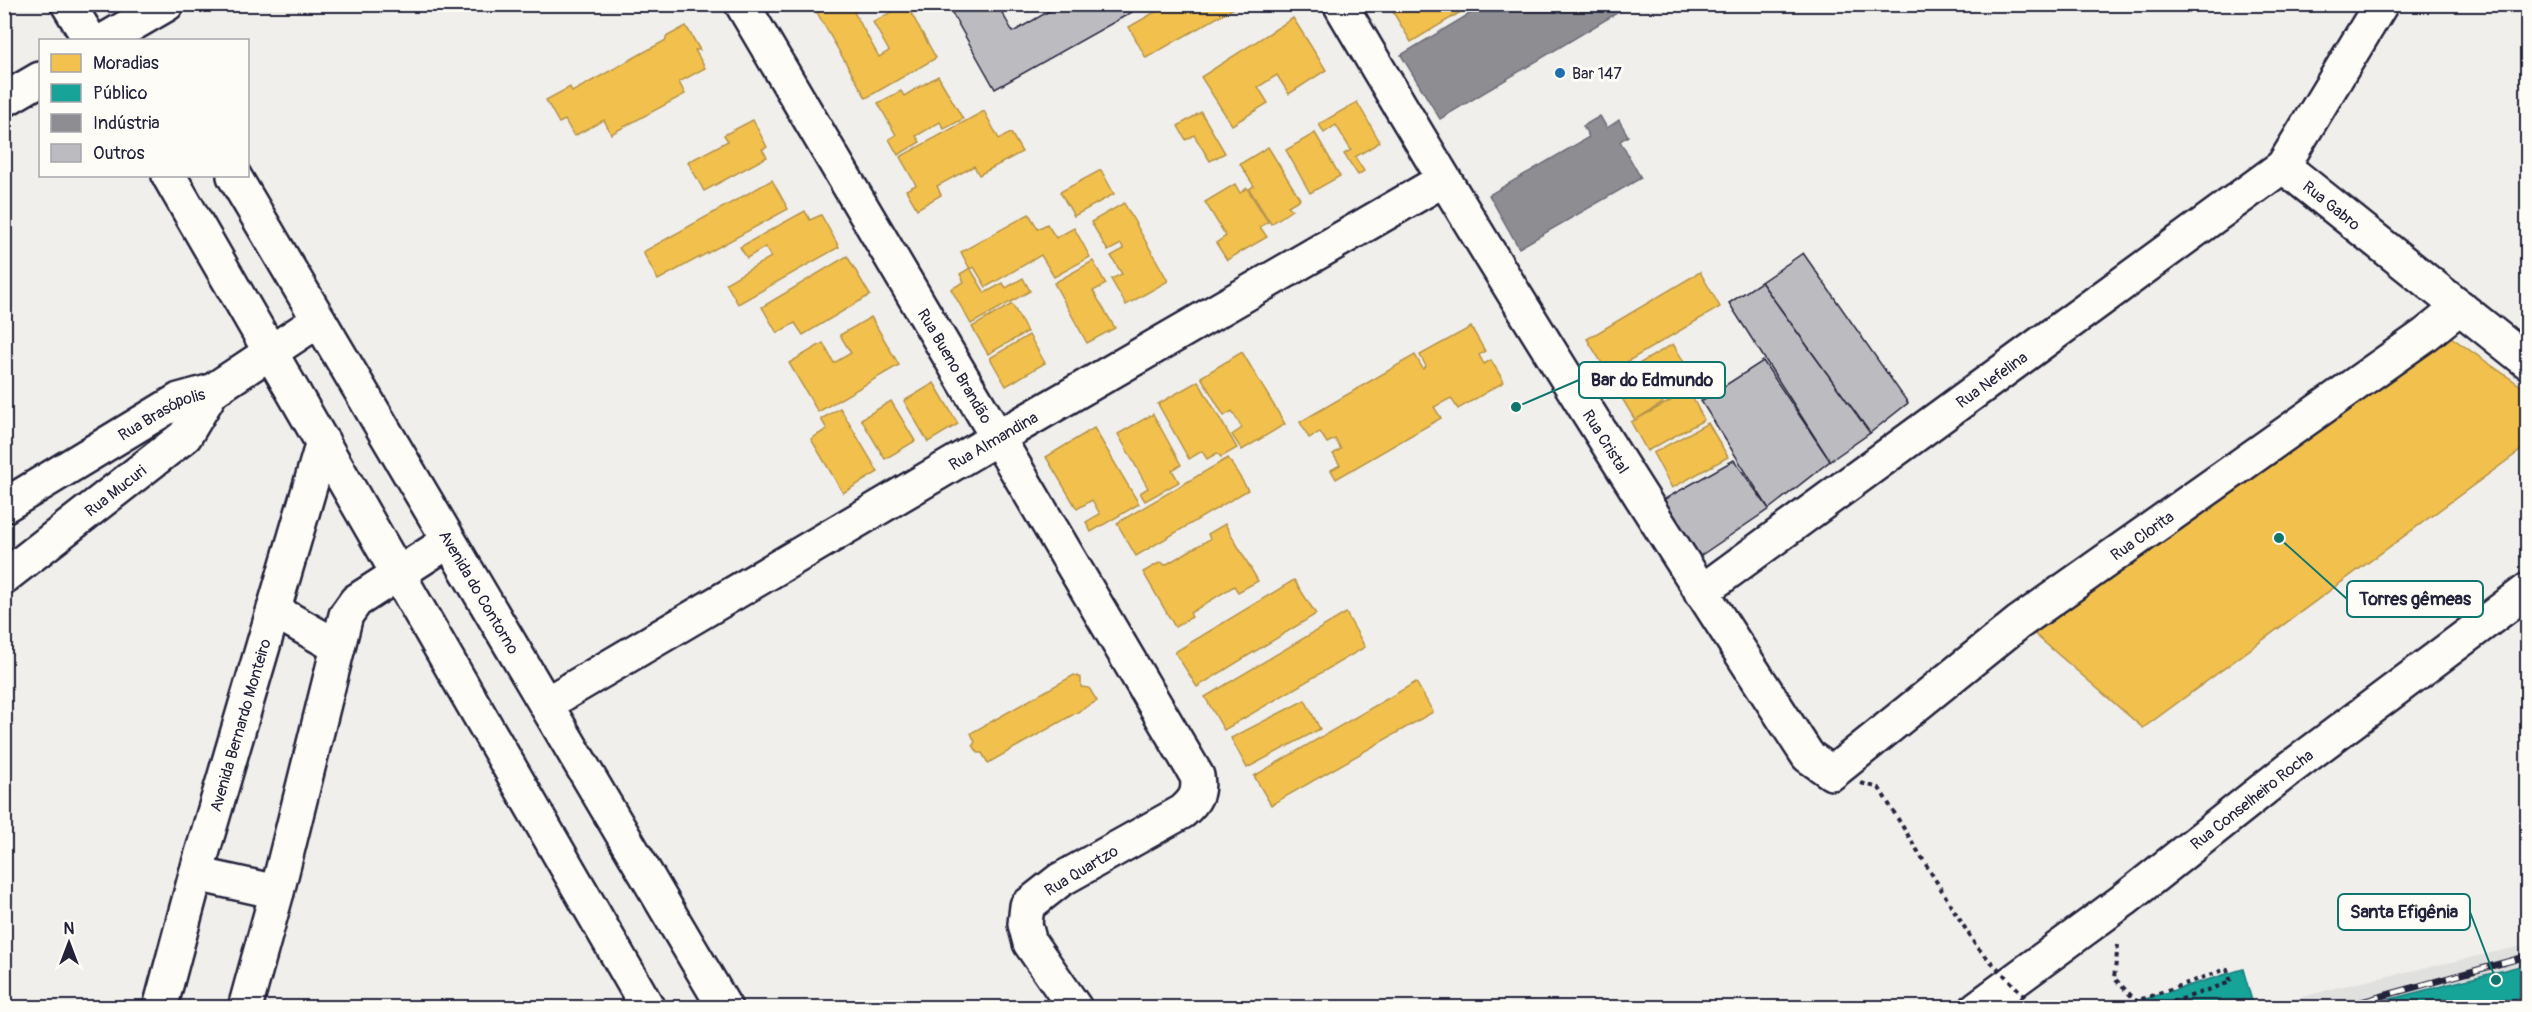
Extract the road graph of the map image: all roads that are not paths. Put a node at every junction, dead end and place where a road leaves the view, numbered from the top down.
1 (69, 4) edge
2 (742, 4) edge
3 (1340, 4) edge
4 (2381, 4) edge
5 (149, 17) edge
6 (89, 39) edge
7 (107, 39) edge
8 (39, 80) edge
9 (4, 100) edge
10 (2283, 166) junction
11 (170, 177) edge
12 (235, 177) edge
13 (1443, 180) junction
14 (2460, 307) junction
15 (318, 320) junction
16 (271, 351) junction
17 (2528, 362) edge
18 (212, 391) junction
19 (997, 438) junction
20 (323, 442) junction
21 (4, 506) edge
22 (449, 541) junction
23 (399, 573) junction
24 (4, 577) edge
25 (2528, 590) edge
26 (1701, 592) junction
27 (275, 611) junction
28 (338, 647) junction
29 (546, 704) junction
30 (1846, 778) joint
31 (1200, 790) joint
32 (196, 874) junction
33 (277, 892) junction
34 (160, 1008) edge
35 (245, 1008) edge
36 (648, 1008) edge
37 (725, 1008) edge
38 (1075, 1008) edge
39 (1977, 1008) edge

1 - 6 street
2 - 19 street, Rua Bueno Brandão
3 - 13 street, Rua Cristal
4 - 10 street
5 - 7 street
8 - 9 street
10 - 14 street, Rua Gabro
10 - 26 street, Rua Nefelina
11 - 16 street
12 - 15 street, Avenida do Contorno
13 - 19 street, Rua Almandina
13 - 26 street, Rua Cristal
14 - 17 street, Rua Gabro
14 - 30 street, Rua Clorita
15 - 16 street, Rua Brasópolis
15 - 22 street, Avenida do Contorno
16 - 18 street, Rua Brasópolis
16 - 20 street
18 - 21 street, Rua Brasópolis
18 - 24 street, Rua Mucuri
19 - 29 street, Rua Almandina
19 - 31 street, Rua Bueno Brandão
20 - 23 street
20 - 27 street, Avenida Bernardo Monteiro
22 - 23 street
22 - 29 street, Avenida do Contorno
23 - 28 street
23 - 36 street
25 - 39 street, Rua Conselheiro Rocha
26 - 30 street, Rua Cristal
27 - 28 street
27 - 32 street, Avenida Bernardo Monteiro
28 - 33 street
29 - 37 street, Avenida do Contorno
31 - 38 street, Rua Quartzo
32 - 33 street
32 - 34 street, Avenida Bernardo Monteiro
33 - 35 street

